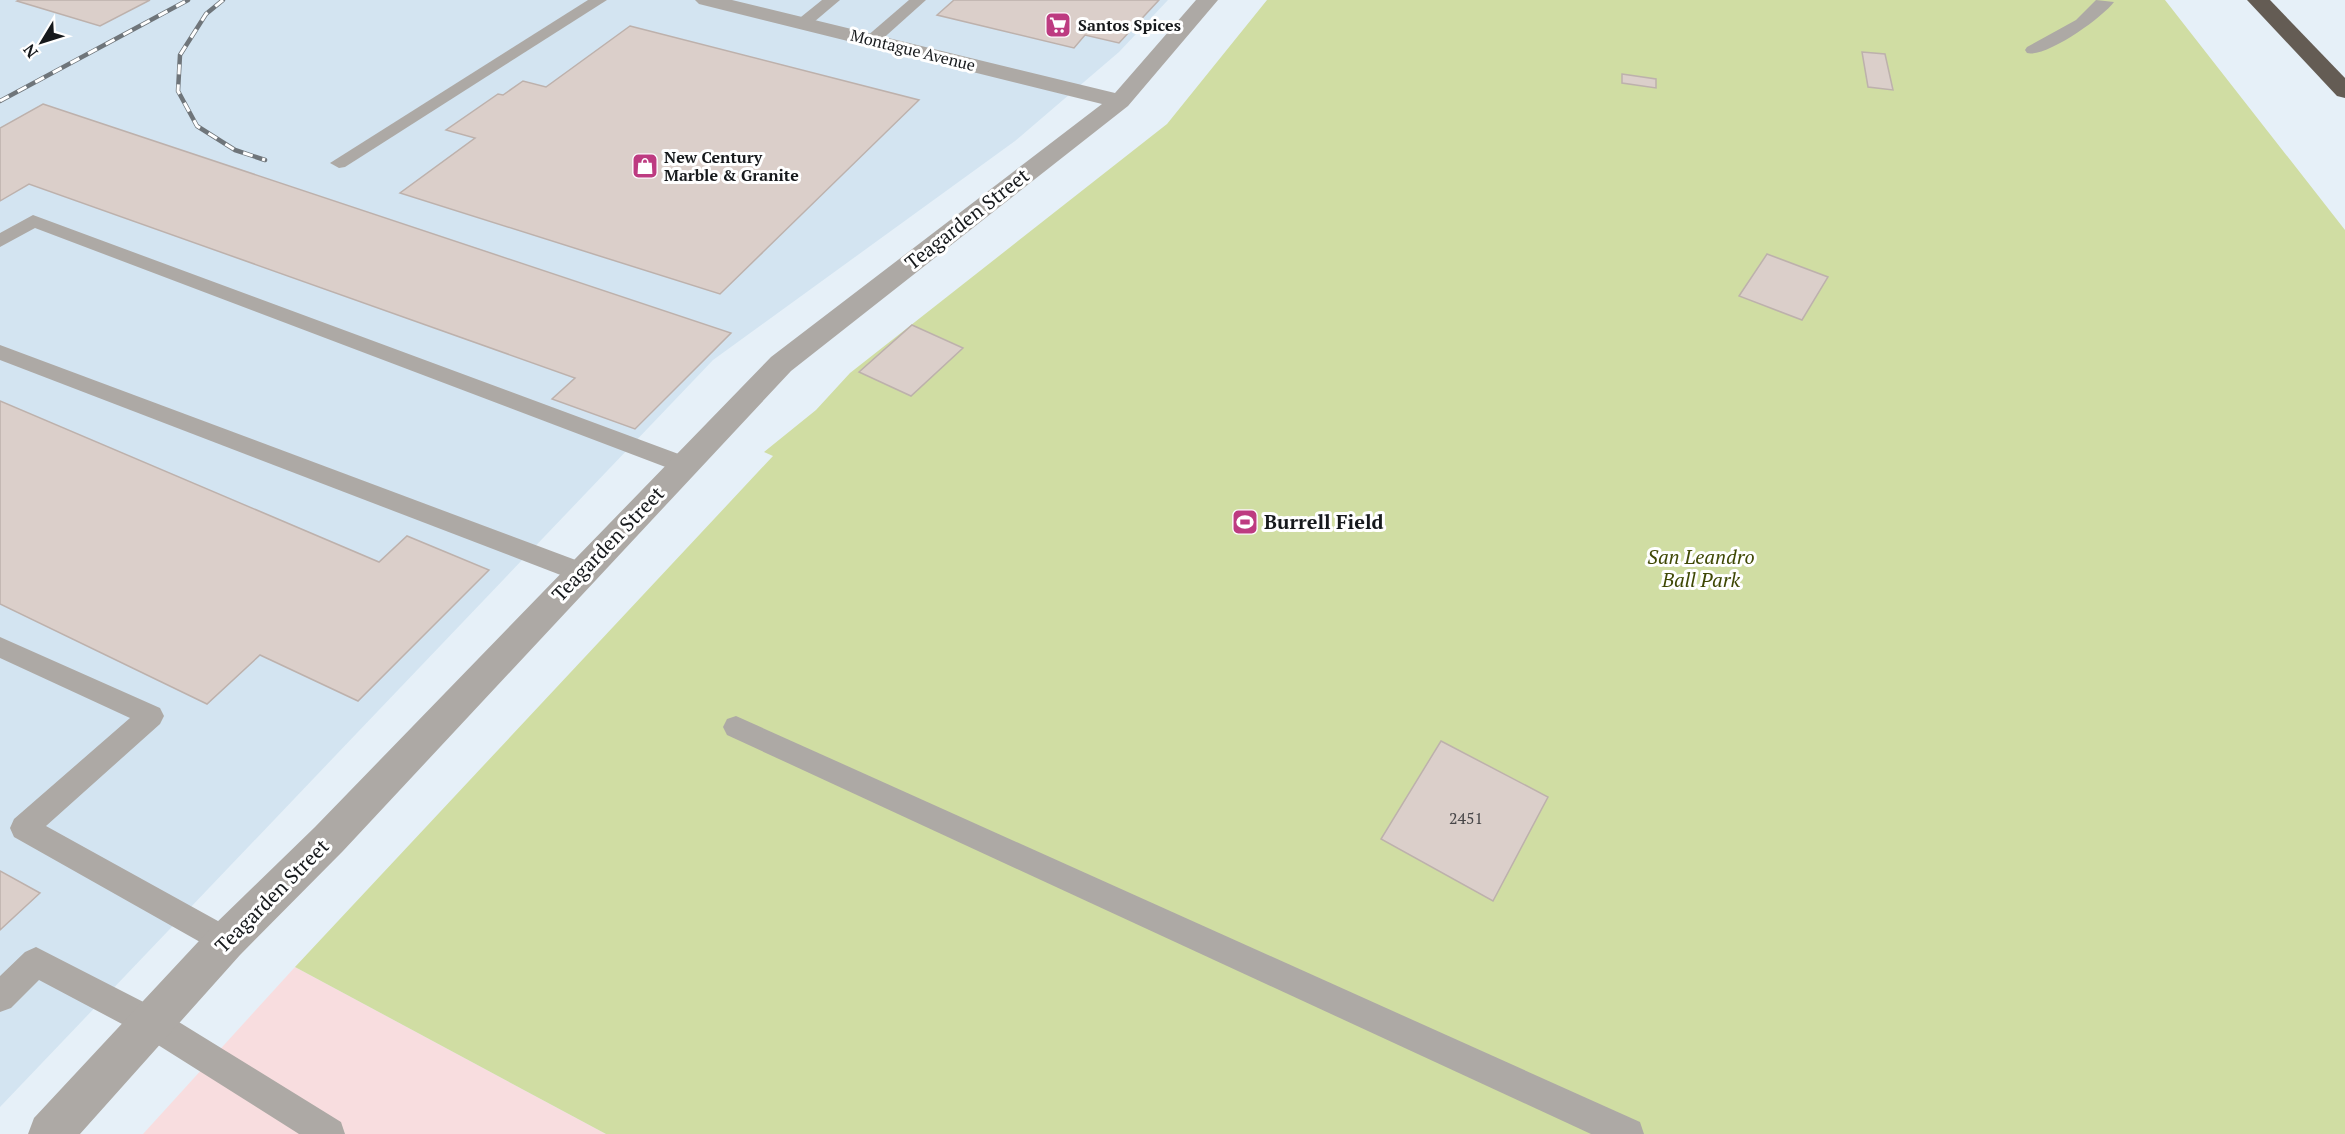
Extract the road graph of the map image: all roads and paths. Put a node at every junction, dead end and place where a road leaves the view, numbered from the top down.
1 (599, 0) edge
2 (706, 0) edge
3 (832, 0) edge
4 (918, 0) edge
5 (1206, 0) edge
6 (2104, 0) edge
7 (2258, 0) edge
8 (802, 24) junction
9 (872, 40) junction
10 (2033, 50) dead end
11 (2345, 91) edge
12 (1120, 101) junction
13 (339, 163) dead end
14 (0, 241) edge
15 (0, 352) edge
16 (684, 465) junction
17 (580, 572) junction
18 (0, 647) edge
19 (736, 727) dead end
20 (226, 941) junction
21 (0, 997) edge
22 (150, 1022) junction
23 (50, 1134) edge
24 (330, 1134) edge
25 (1628, 1134) edge

1 - 13 lane
2 - 8 street, Montague Avenue
3 - 8 lane
4 - 9 lane
5 - 12 street, Teagarden Street
6 - 10 lane
7 - 11 highway
8 - 9 street, Montague Avenue
9 - 12 street, Montague Avenue
12 - 16 street, Teagarden Street
14 - 16 lane
15 - 17 lane
16 - 17 street, Teagarden Street
17 - 20 street, Teagarden Street
18 - 20 lane
19 - 25 lane
20 - 22 street, Teagarden Street
21 - 22 lane
22 - 23 street, Teagarden Street
22 - 24 lane

